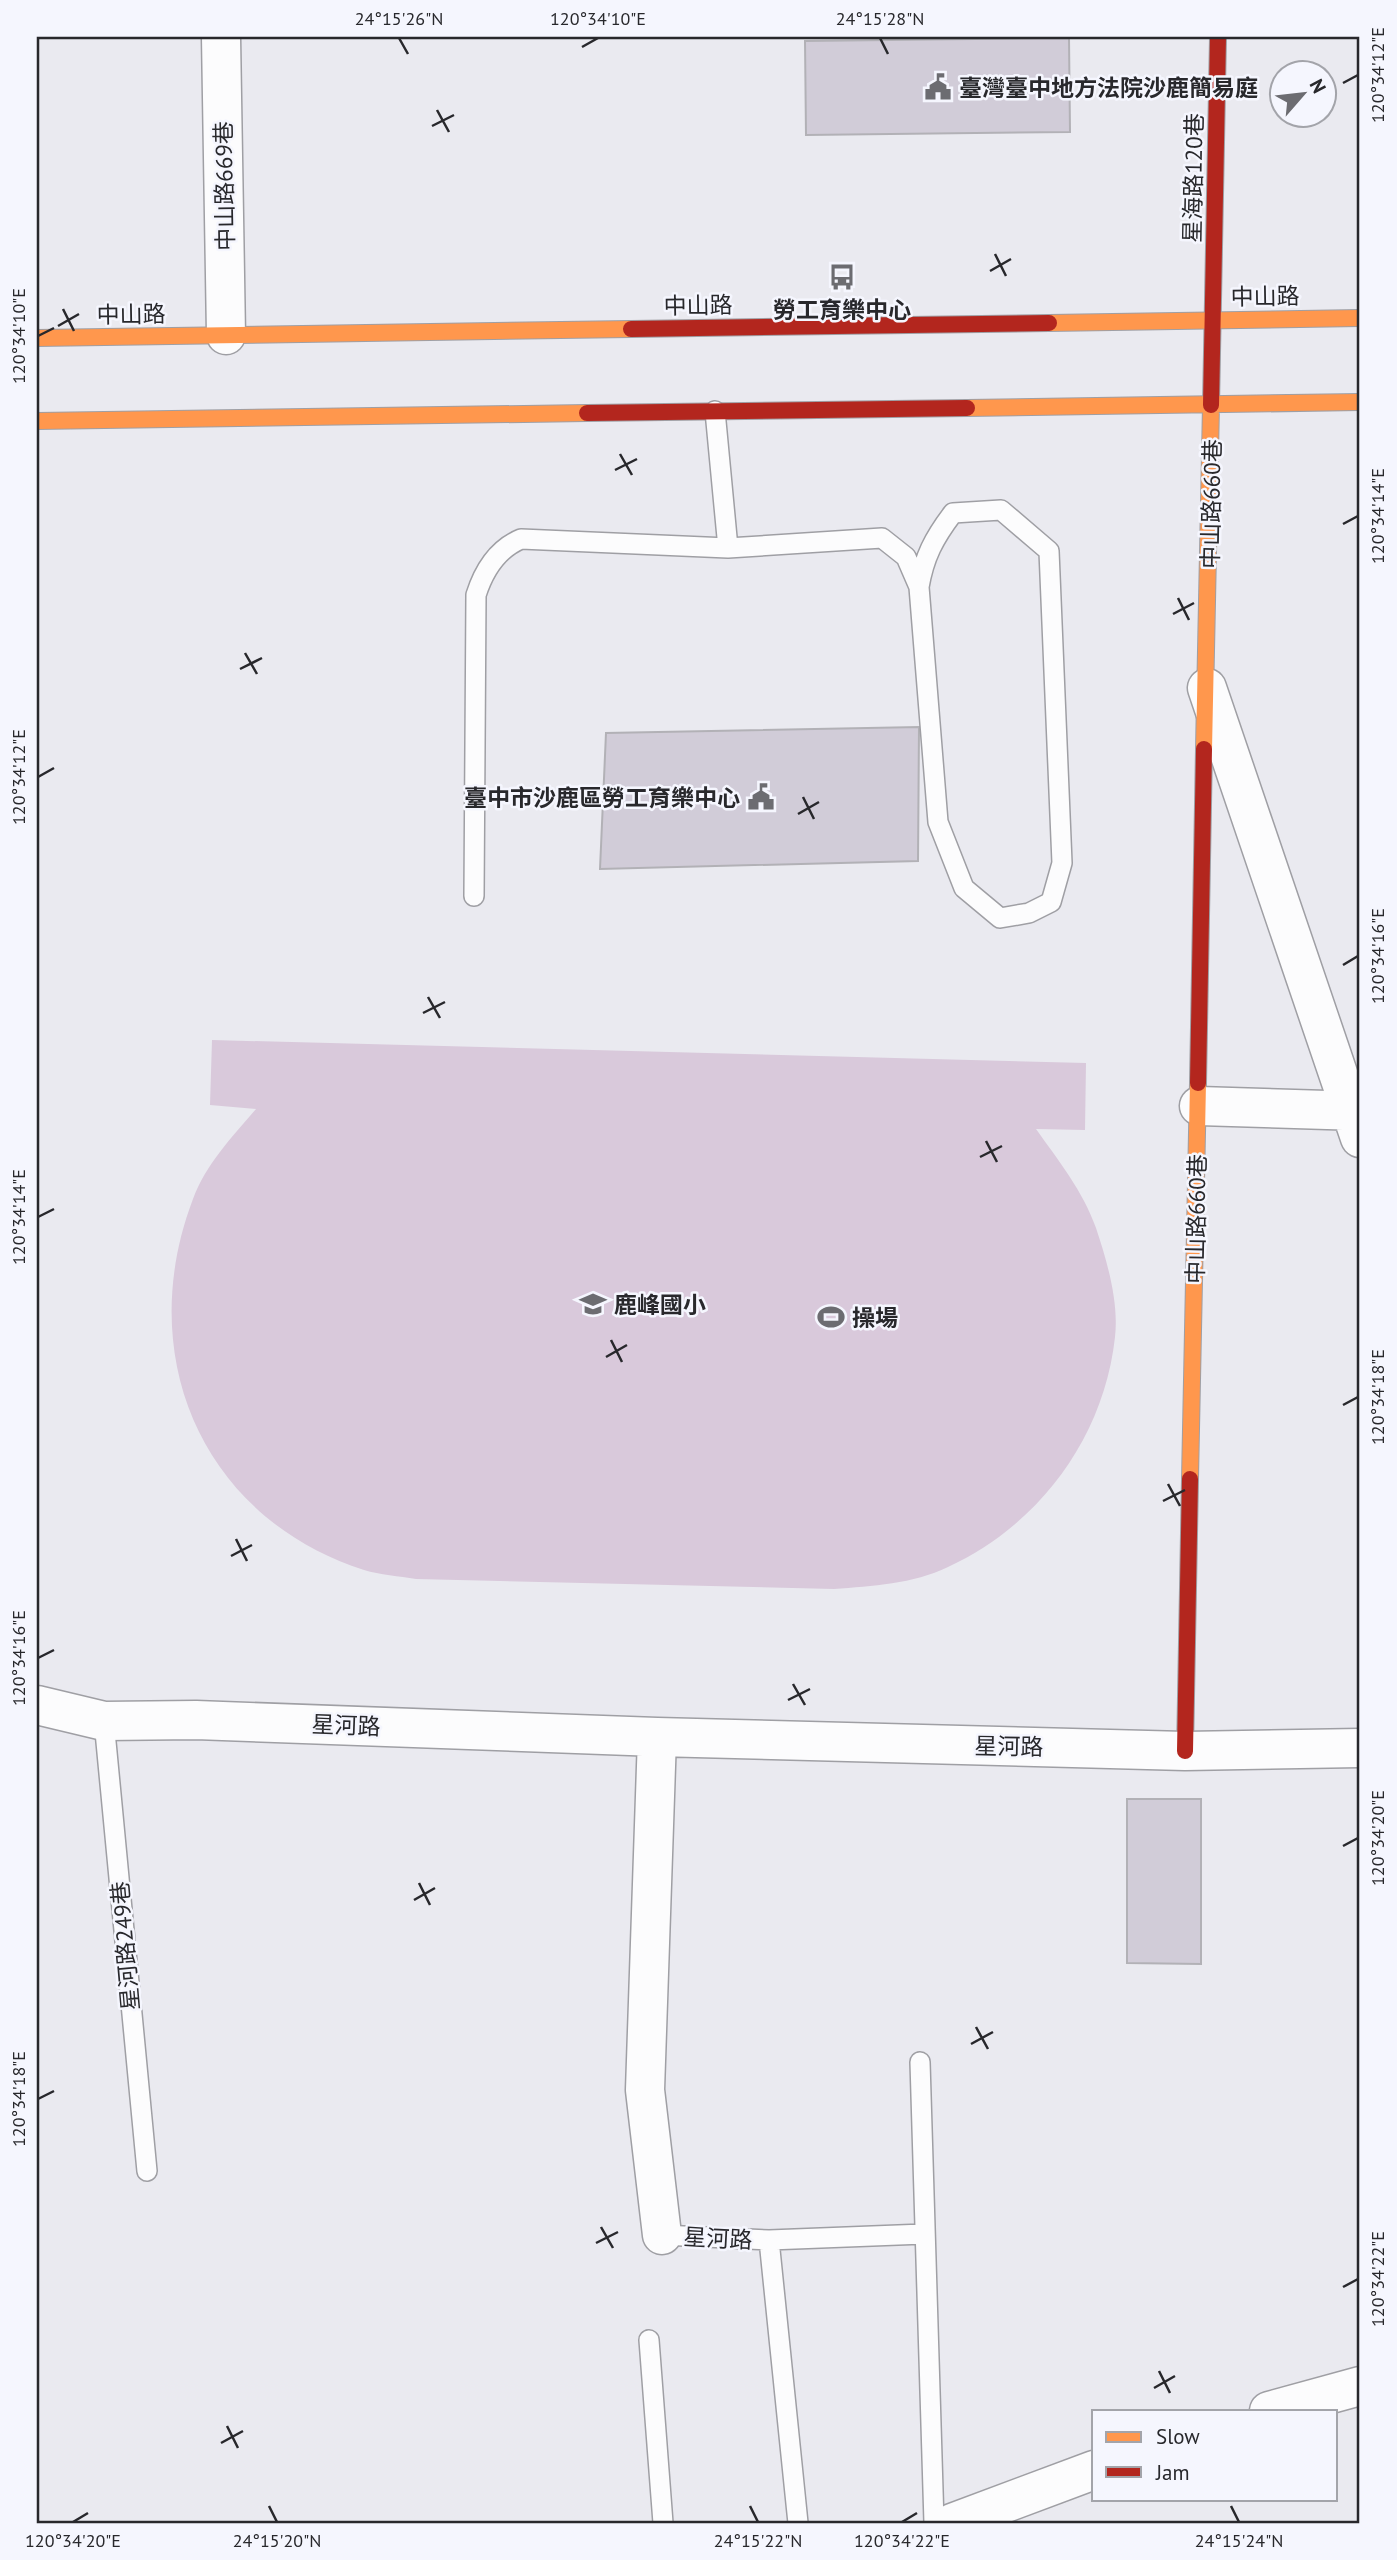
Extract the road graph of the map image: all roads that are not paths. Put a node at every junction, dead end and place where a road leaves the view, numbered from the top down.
1 (221, 37) edge
2 (1218, 37) edge
3 (1360, 318) edge
4 (1214, 320) junction
5 (226, 335) junction
6 (37, 338) edge
7 (1360, 402) edge
8 (1213, 404) junction
9 (715, 411) junction
10 (37, 421) edge
11 (728, 548) junction
12 (919, 587) junction
13 (1207, 688) junction
14 (474, 896) dead end
15 (1199, 1106) junction
16 (1357, 1120) edge
17 (37, 1705) edge
18 (104, 1721) junction
19 (657, 1737) junction
20 (1360, 1748) edge
21 (1185, 1751) junction
22 (920, 2062) dead end
23 (147, 2171) dead end
24 (924, 2234) junction
25 (662, 2235) joint
26 (769, 2240) junction
27 (649, 2340) dead end
28 (1360, 2386) edge
29 (1273, 2410) edge
30 (1092, 2471) edge
31 (663, 2523) edge
32 (798, 2523) edge
33 (934, 2523) edge
34 (952, 2523) edge

1 - 5 street, 中山路669巷
2 - 4 street, 星海路120巷
3 - 4 street, 中山路
4 - 5 street, 中山路
4 - 8 street, 中山路660巷
5 - 6 street, 中山路
7 - 8 street
8 - 9 street
8 - 13 street, 中山路660巷
9 - 10 street
9 - 11 lane
11 - 12 lane
11 - 14 lane
12 - 12 lane
13 - 15 street, 中山路660巷
13 - 16 street, 中山路660巷
15 - 16 street
15 - 21 street, 中山路660巷
17 - 18 street, 星河路
18 - 19 street, 星河路
18 - 23 lane, 星河路249巷
19 - 21 street, 星河路
19 - 25 street, 星河路
20 - 21 street, 星河路
22 - 24 lane
24 - 26 lane, 星河路
24 - 33 lane
25 - 26 lane, 星河路
26 - 32 lane, 星河路
27 - 31 lane
28 - 29 street
30 - 34 street

